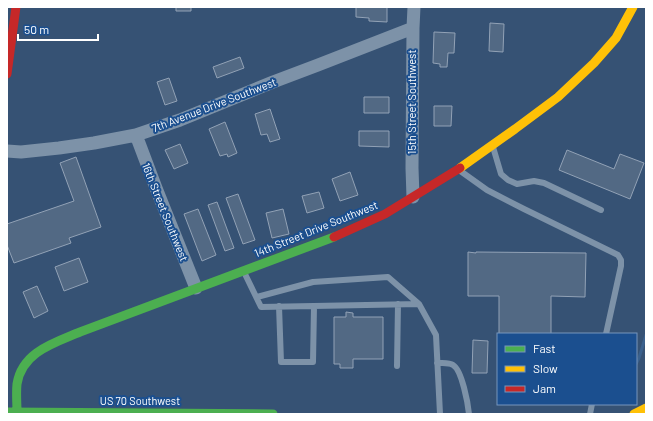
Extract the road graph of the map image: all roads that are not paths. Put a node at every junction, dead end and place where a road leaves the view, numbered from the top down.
1 (16, 7) edge
2 (414, 7) edge
3 (633, 7) edge
4 (412, 28) junction
5 (7, 74) edge
6 (136, 135) junction
7 (492, 146) junction
8 (7, 151) edge
9 (458, 169) junction
10 (413, 197) junction
11 (601, 210) dead end
12 (243, 271) junction
13 (196, 288) junction
14 (257, 297) junction
15 (398, 304) junction
16 (419, 304) junction
17 (280, 306) junction
18 (314, 306) junction
19 (606, 333) edge
20 (437, 363) junction
21 (398, 366) dead end
22 (646, 408) edge
23 (7, 412) edge
24 (17, 412) junction
25 (142, 414) edge
26 (273, 414) edge
27 (440, 414) edge
28 (469, 414) edge
29 (634, 414) edge

1 - 5 street
2 - 4 street, 15th Street Southwest
3 - 7 street, 14th Street Drive Southwest
4 - 6 street, 7th Avenue Drive Southwest
4 - 10 street, 15th Street Southwest
6 - 8 street, 7th Avenue Drive Southwest
6 - 13 street, 16th Street Southwest
7 - 9 street, 14th Street Drive Southwest
7 - 11 lane
9 - 10 street, 14th Street Drive Southwest
9 - 19 lane
10 - 12 street, 14th Street Drive Southwest
12 - 13 street, 14th Street Drive Southwest
12 - 14 lane
13 - 24 street, 14th Street Drive Southwest
14 - 16 lane
14 - 17 lane
15 - 16 lane
15 - 18 lane
15 - 21 lane
16 - 20 lane
17 - 18 lane
17 - 18 lane
20 - 27 lane
20 - 28 lane
22 - 29 street
23 - 24 street, US 70 Southwest
24 - 25 street, US 70 Southwest
25 - 26 street, US 70 Southwest

